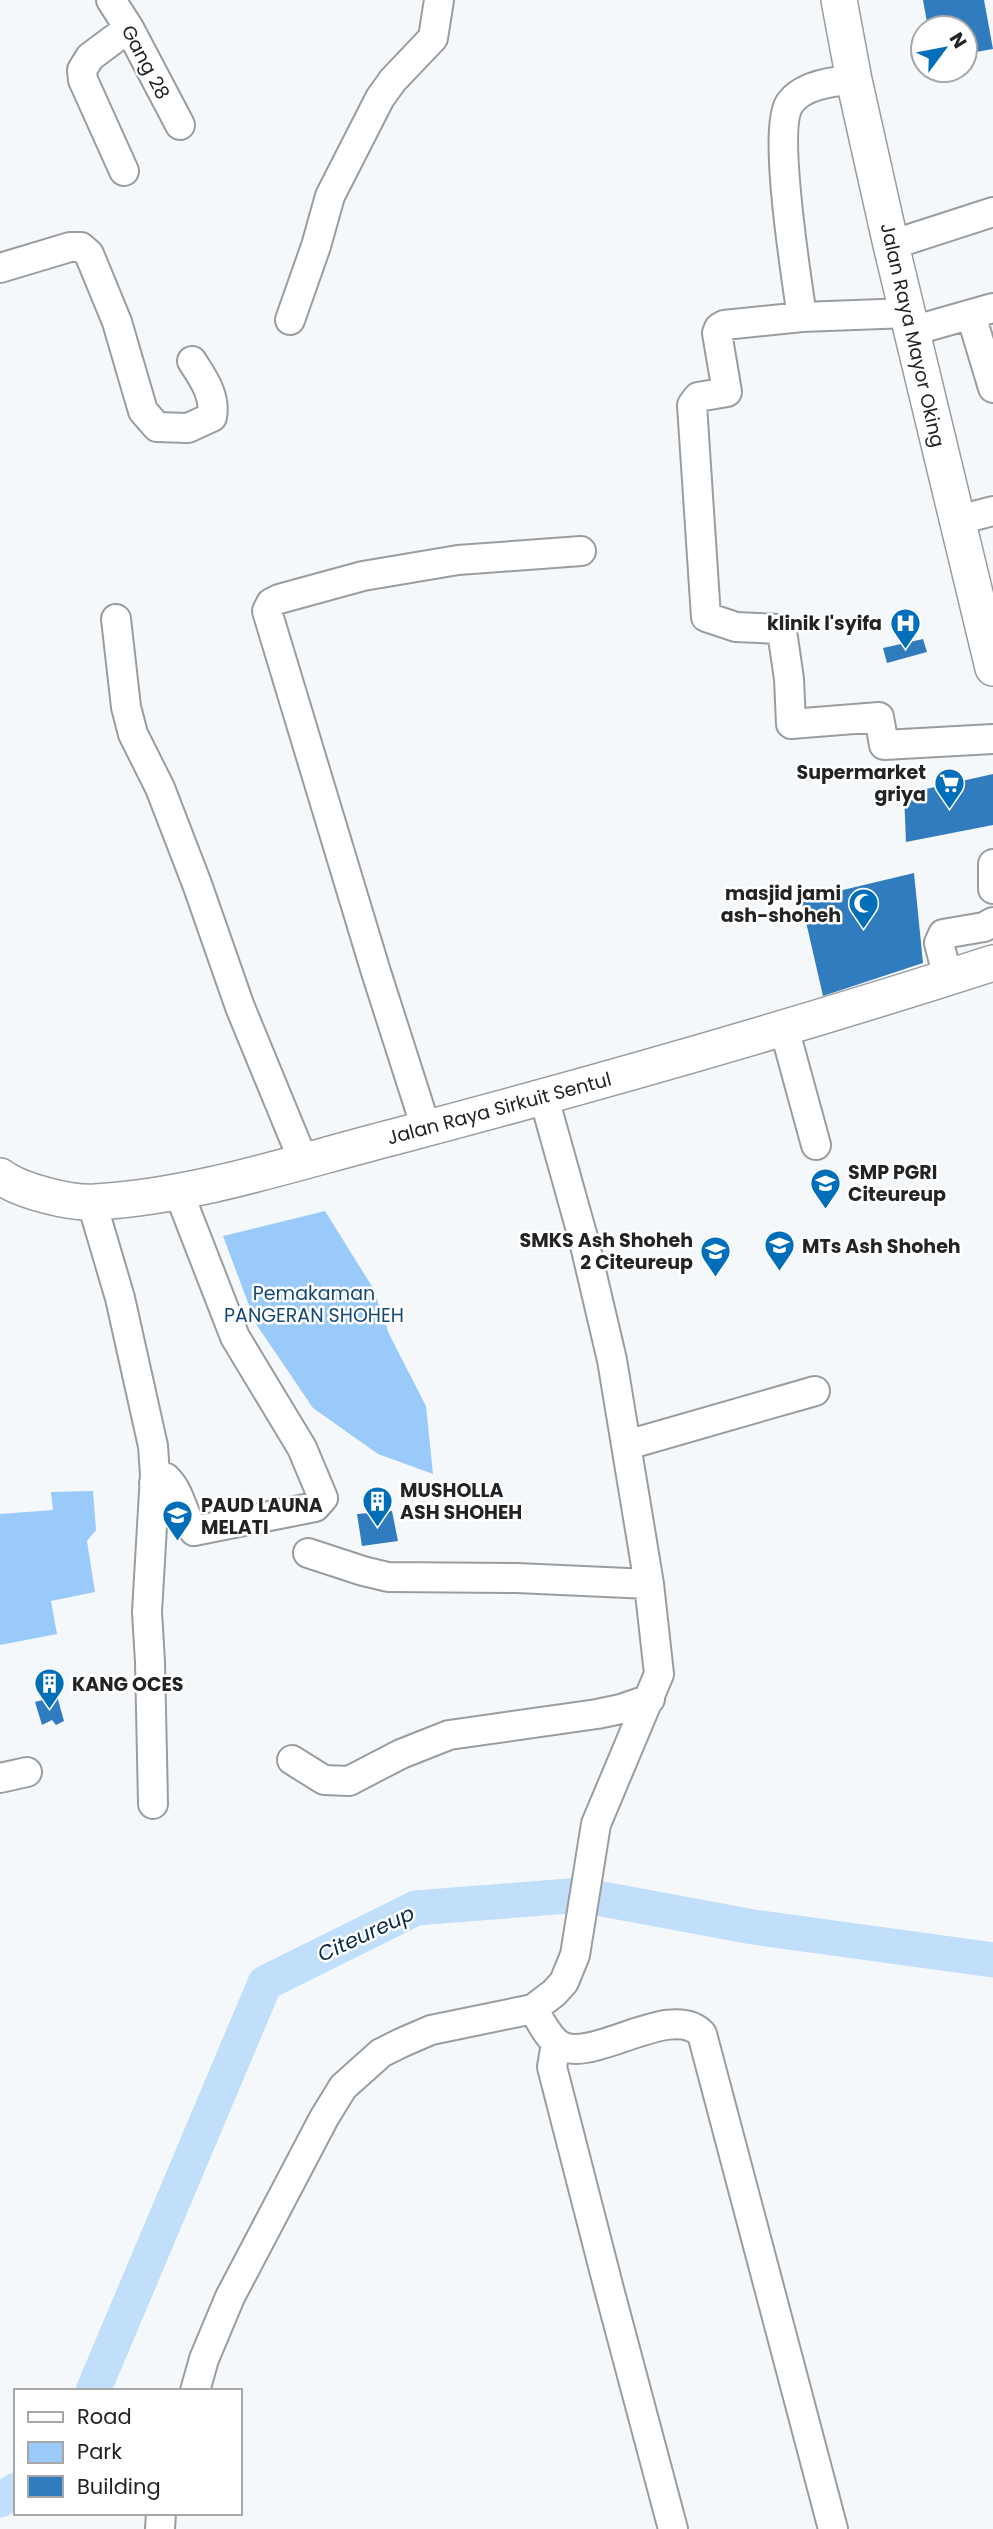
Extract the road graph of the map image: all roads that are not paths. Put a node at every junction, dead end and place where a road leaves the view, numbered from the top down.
1 (111, 0) edge
2 (439, 0) edge
3 (838, 0) edge
4 (130, 29) junction
5 (854, 80) junction
6 (180, 125) dead end
7 (124, 171) dead end
8 (993, 212) edge
9 (891, 245) junction
10 (0, 268) edge
11 (982, 312) edge
12 (802, 317) junction
13 (290, 320) dead end
14 (910, 322) junction
15 (192, 361) dead end
16 (993, 388) edge
17 (993, 511) edge
18 (958, 520) junction
19 (580, 551) dead end
20 (116, 618) dead end
21 (992, 664) edge
22 (993, 739) edge
23 (993, 864) edge
24 (993, 889) edge
25 (993, 922) edge
26 (993, 963) edge
27 (948, 978) junction
28 (784, 1028) junction
29 (544, 1098) junction
30 (426, 1128) junction
31 (816, 1144) dead end
32 (303, 1160) junction
33 (2, 1182) edge
34 (179, 1193) junction
35 (92, 1203) junction
36 (815, 1391) dead end
37 (628, 1446) junction
38 (155, 1483) junction
39 (309, 1553) dead end
40 (649, 1584) junction
41 (650, 1699) junction
42 (292, 1760) dead end
43 (27, 1772) dead end
44 (0, 1778) edge
45 (153, 1804) dead end
46 (533, 2009) junction
47 (556, 2043) junction
48 (196, 2389) edge
49 (673, 2529) edge
50 (833, 2529) edge

1 - 4 street, Gang 28
2 - 13 street
3 - 5 main road, Jalan Raya Mayor Oking
4 - 6 street, Gang 28
4 - 7 street
5 - 9 main road, Jalan Raya Mayor Oking
5 - 12 street
8 - 9 street
9 - 14 main road, Jalan Raya Mayor Oking
10 - 15 street
11 - 14 street
11 - 16 street
12 - 14 street
12 - 22 street
14 - 18 main road, Jalan Raya Mayor Oking
17 - 18 street
18 - 21 main road, Jalan Raya Mayor Oking
19 - 30 street
20 - 32 street
23 - 24 street
25 - 27 street
26 - 27 main road, Jalan Raya Sirkuit Sentul
27 - 28 main road, Jalan Raya Sirkuit Sentul
28 - 29 main road, Jalan Raya Sirkuit Sentul
28 - 31 street
29 - 30 main road, Jalan Raya Sirkuit Sentul
29 - 37 street
30 - 32 main road, Jalan Raya Sirkuit Sentul
32 - 34 main road, Jalan Raya Sirkuit Sentul
33 - 35 main road, Jalan Raya Sirkuit Sentul
34 - 35 main road, Jalan Raya Sirkuit Sentul
34 - 38 street
35 - 38 street
36 - 37 street
37 - 40 street
38 - 45 street
39 - 40 street
40 - 41 street
41 - 42 street
41 - 46 street
43 - 44 street
46 - 47 street
46 - 48 street
47 - 49 street
47 - 50 street

